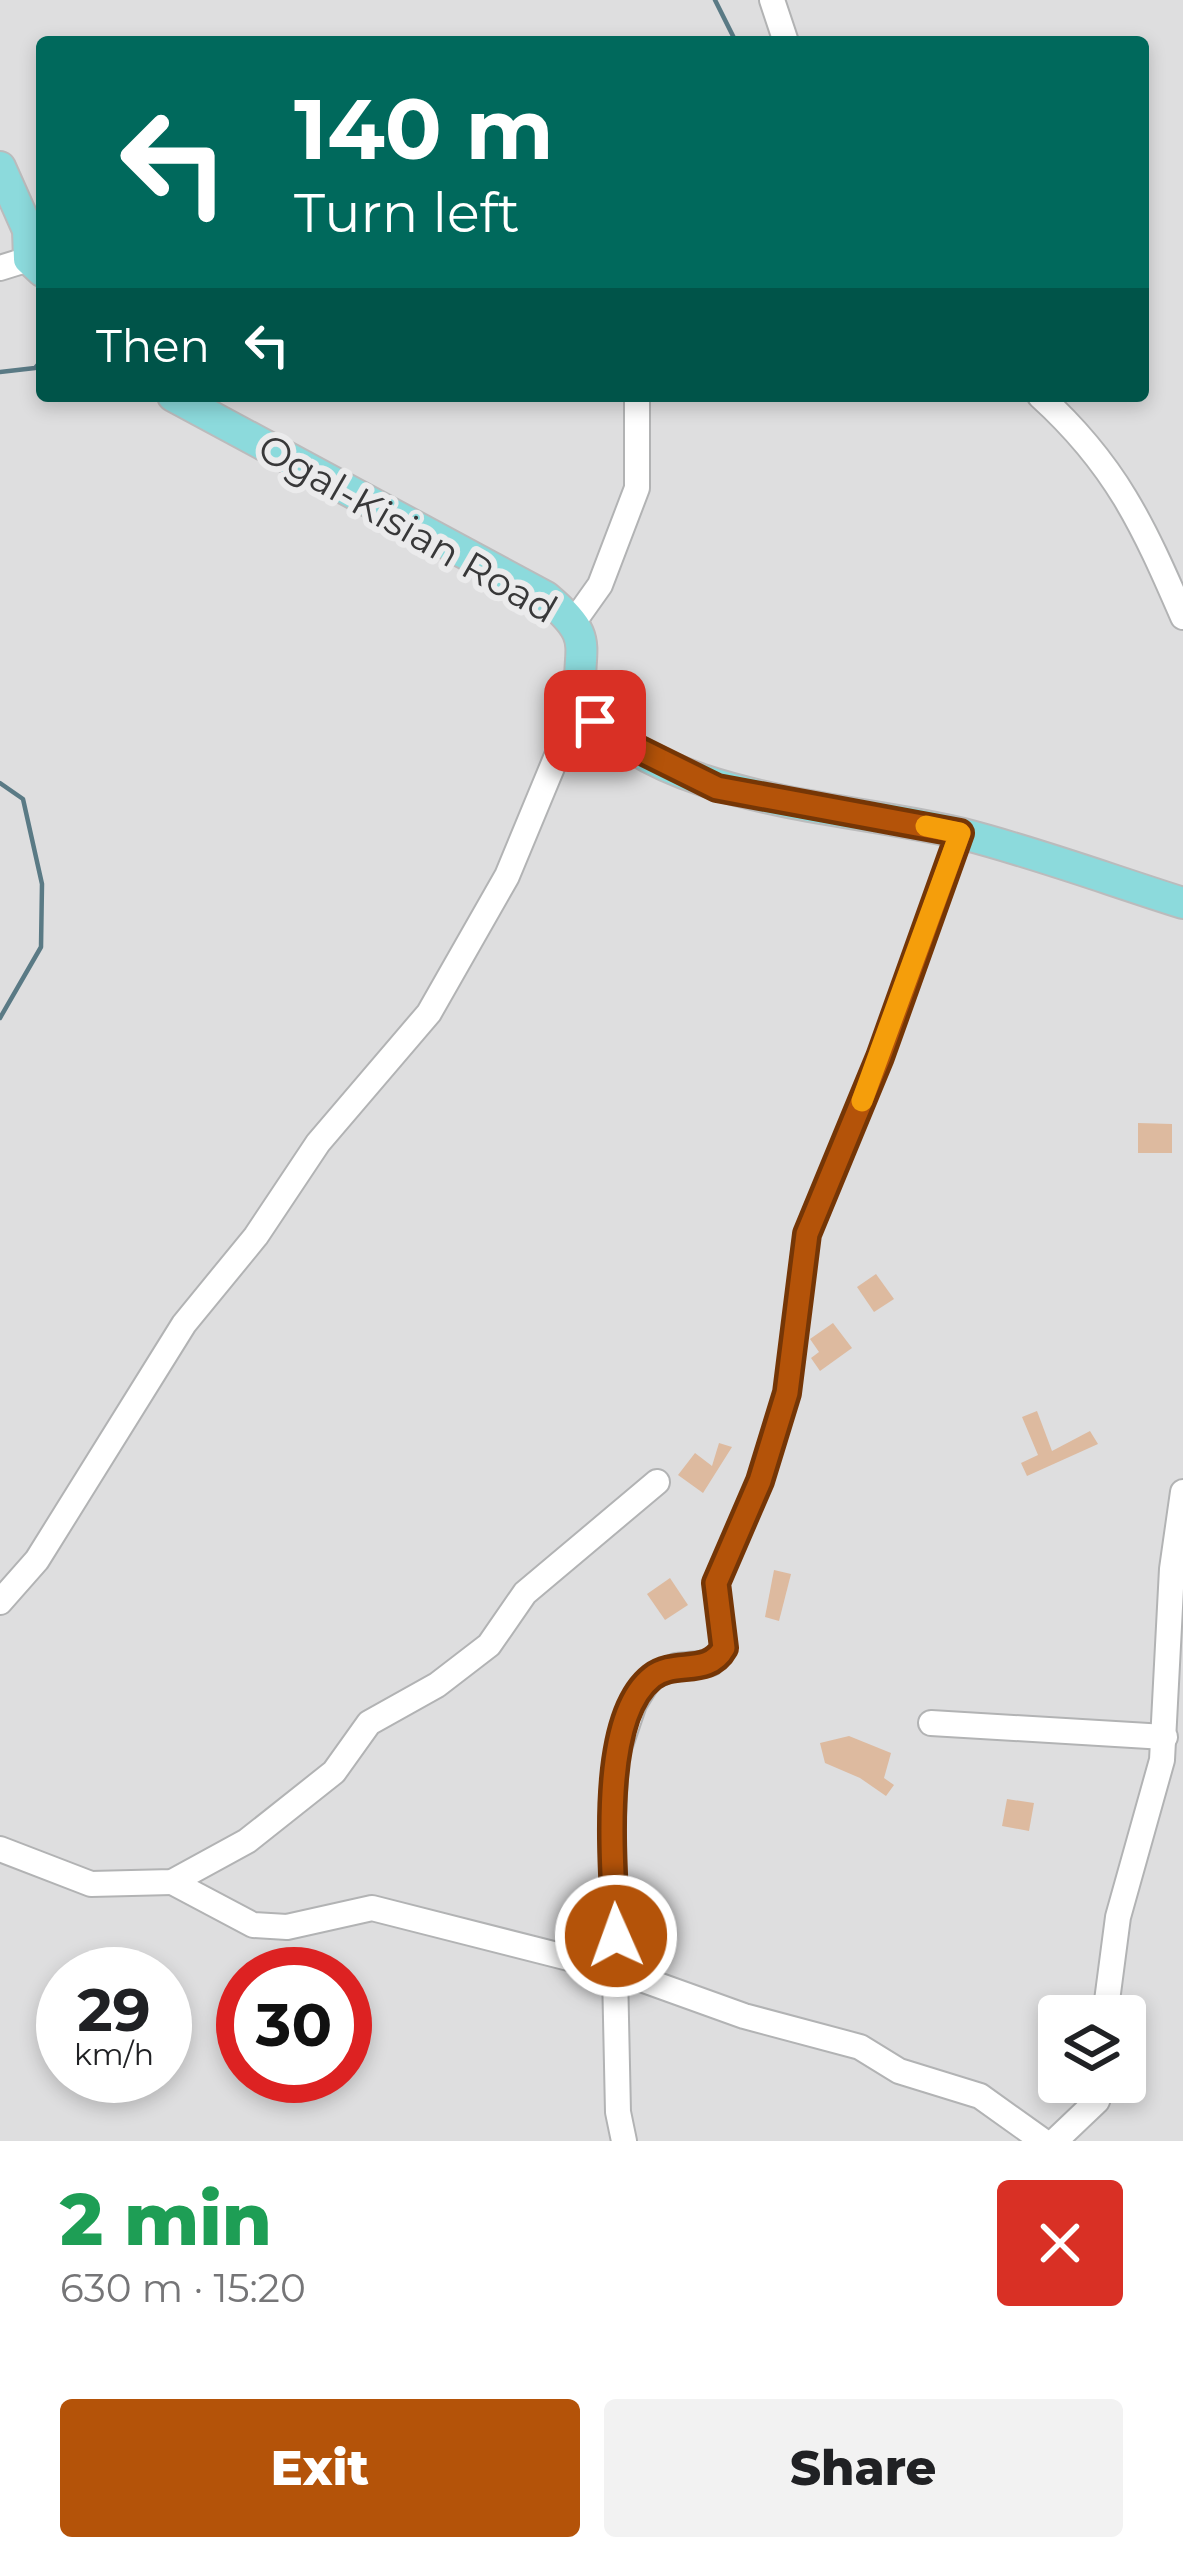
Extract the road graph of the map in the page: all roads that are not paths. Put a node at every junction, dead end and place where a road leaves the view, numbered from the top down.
1 (772, 0) edge
2 (784, 36) edge
3 (0, 166) edge
4 (24, 266) edge
5 (184, 402) edge
6 (637, 402) edge
7 (1046, 402) edge
8 (1183, 616) edge
9 (572, 623) junction
10 (580, 700) junction
11 (960, 833) junction
12 (1183, 903) edge
13 (657, 1482) dead end
14 (1183, 1492) edge
15 (0, 1602) edge
16 (1176, 1614) edge
17 (931, 1723) dead end
18 (1165, 1737) junction
19 (0, 1850) edge
20 (172, 1882) junction
21 (616, 1970) junction
22 (1108, 1995) edge
23 (1095, 2103) edge
24 (624, 2141) edge
25 (1043, 2141) edge
26 (1054, 2141) edge

1 - 2 street
3 - 4 main road
5 - 9 main road, Ogal-Kisian Road
6 - 9 street
7 - 8 street
9 - 10 main road, Ogal-Kisian Road
10 - 11 main road
10 - 15 street
11 - 12 main road
11 - 21 street
13 - 20 street
14 - 16 street
16 - 18 street
17 - 18 street
18 - 22 street
19 - 20 street
20 - 21 street
21 - 24 street
21 - 25 street
23 - 26 street

